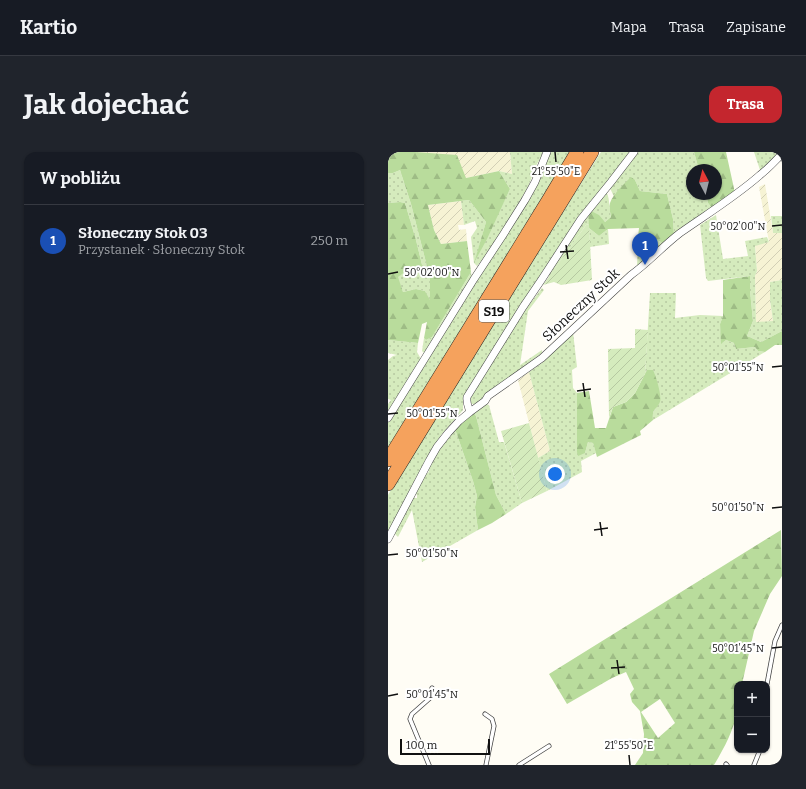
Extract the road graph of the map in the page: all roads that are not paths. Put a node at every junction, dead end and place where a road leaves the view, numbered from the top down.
1 (547, 152) edge
2 (577, 152) edge
3 (592, 152) edge
4 (634, 152) edge
5 (781, 158) edge
6 (470, 412) junction
7 (388, 418) edge
8 (388, 460) edge
9 (388, 484) edge
10 (388, 539) edge
11 (782, 625) edge
12 (768, 681) edge
13 (432, 688) dead end
14 (485, 714) dead end
15 (549, 746) dead end
16 (759, 753) edge
17 (429, 765) edge
18 (486, 765) edge
19 (519, 765) edge
20 (754, 765) edge

1 - 7 street
2 - 8 highway, S19
3 - 9 highway, S19
4 - 6 street
5 - 6 street, Słoneczny Stok
6 - 10 street, Słoneczny Stok
11 - 12 lane
13 - 17 lane
14 - 18 lane
15 - 19 lane
16 - 20 lane

